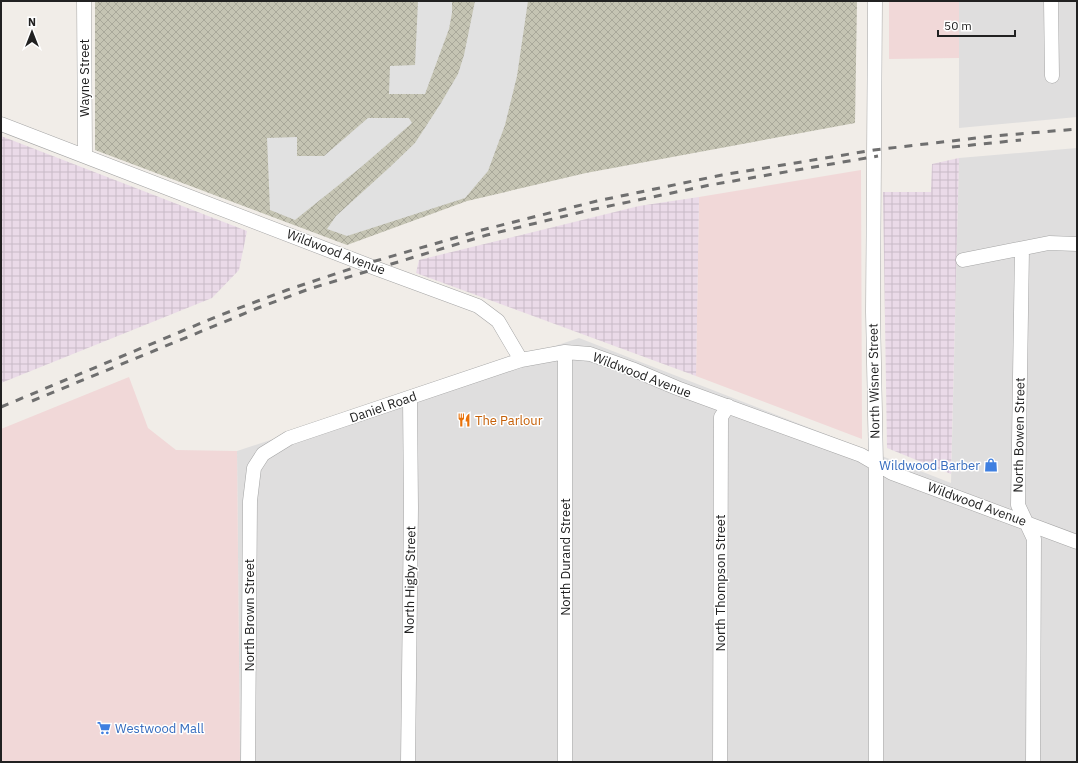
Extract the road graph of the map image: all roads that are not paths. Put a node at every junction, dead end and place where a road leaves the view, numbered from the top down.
1 (84, 1) edge
2 (875, 1) edge
3 (1052, 1) edge
4 (1052, 76) dead end
5 (1, 124) edge
6 (85, 156) junction
7 (1077, 244) edge
8 (1022, 249) junction
9 (963, 260) dead end
10 (565, 352) junction
11 (521, 360) junction
12 (410, 398) junction
13 (728, 406) junction
14 (876, 464) junction
15 (254, 468) joint
16 (1026, 522) junction
17 (1077, 542) edge
18 (248, 762) edge
19 (408, 762) edge
20 (565, 762) edge
21 (720, 762) edge
22 (876, 762) edge
23 (1033, 762) edge

1 - 6 street, Wayne Street
2 - 14 street, North Wisner Street
3 - 4 street
5 - 6 street, Wildwood Avenue
6 - 11 street, Wildwood Avenue
7 - 8 street
8 - 9 street
8 - 16 street, North Bowen Street
10 - 11 street, Wildwood Avenue
10 - 13 street, Wildwood Avenue
10 - 20 street, North Durand Street
11 - 12 street, Daniel Road
12 - 15 street, Daniel Road
12 - 19 street, North Higby Street
13 - 14 street, Wildwood Avenue
13 - 21 street, North Thompson Street
14 - 16 street, Wildwood Avenue
14 - 22 street, North Wisner Street
15 - 18 street, North Brown Street
16 - 17 street, Wildwood Avenue
16 - 23 street, North Bowen Street

